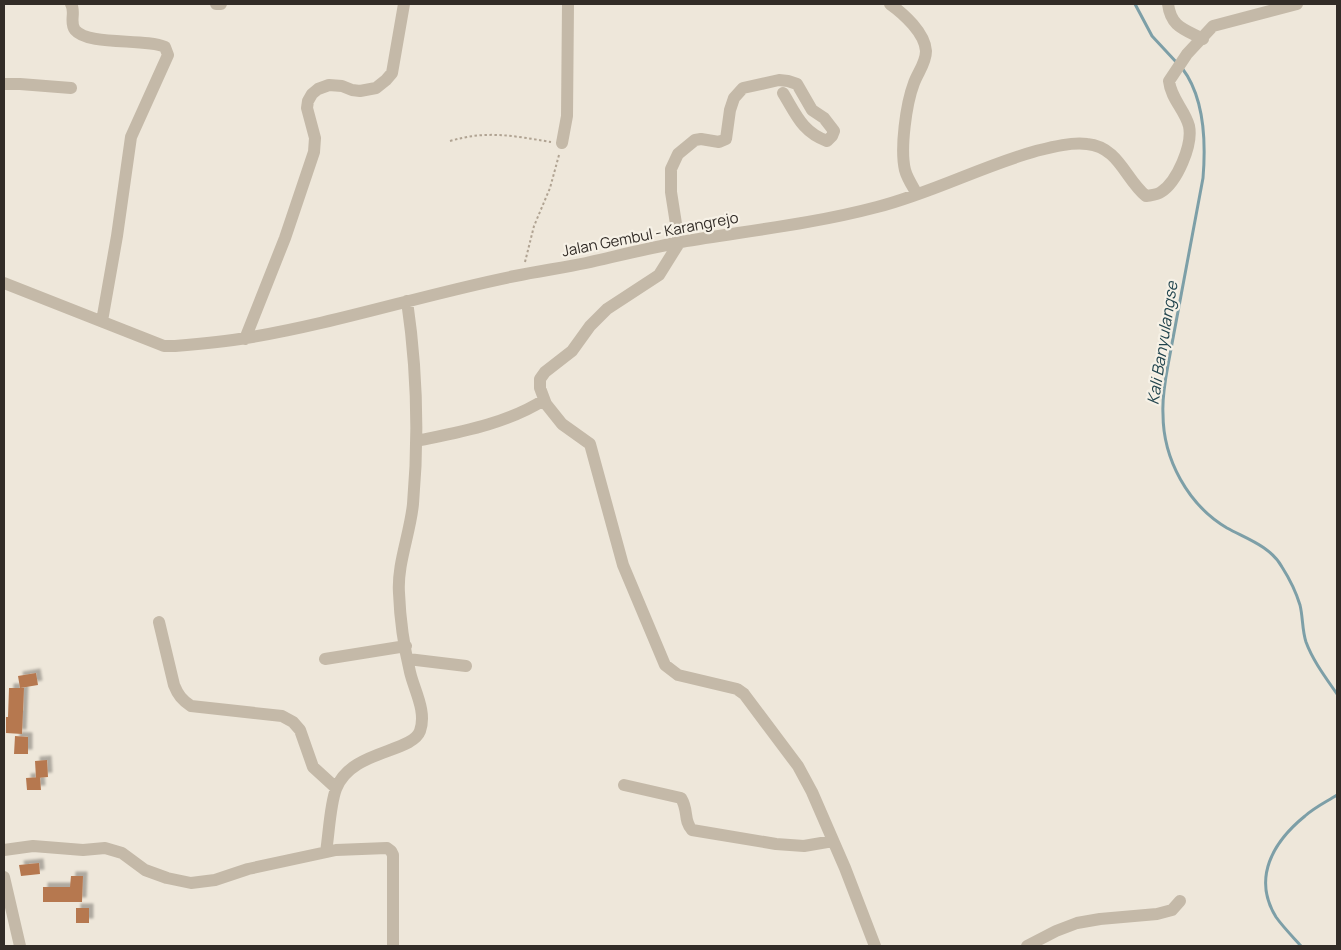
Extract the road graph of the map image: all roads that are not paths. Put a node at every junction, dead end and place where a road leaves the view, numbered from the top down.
1 (71, 4) edge
2 (216, 4) edge
3 (221, 4) edge
4 (404, 4) edge
5 (568, 4) edge
6 (890, 4) edge
7 (1168, 4) edge
8 (1296, 4) edge
9 (1203, 39) junction
10 (4, 84) edge
11 (70, 88) dead end
12 (783, 93) dead end
13 (562, 143) road end
14 (917, 194) junction
15 (679, 243) junction
16 (4, 283) edge
17 (407, 301) junction
18 (102, 321) junction
19 (245, 339) junction
20 (544, 400) junction
21 (417, 441) junction
22 (160, 622) dead end
23 (406, 646) junction
24 (326, 659) dead end
25 (408, 659) junction
26 (466, 666) dead end
27 (624, 785) dead end
28 (336, 788) junction
29 (833, 841) junction
30 (4, 850) edge
31 (326, 852) junction
32 (4, 877) edge
33 (1180, 901) dead end
34 (20, 946) edge
35 (393, 946) edge
36 (875, 946) edge
37 (1027, 946) edge

1 - 18 street
2 - 3 street
4 - 19 street
5 - 13 street
6 - 14 street
7 - 9 street
8 - 9 street
9 - 14 street, Jalan Gembul - Karangrejo
10 - 11 street
12 - 15 street
14 - 15 street, Jalan Gembul - Karangrejo
15 - 17 street, Jalan Gembul - Karangrejo
15 - 20 street
16 - 18 street, Jalan Gembul - Karangrejo
17 - 19 street, Jalan Gembul - Karangrejo
17 - 21 street
18 - 19 street, Jalan Gembul - Karangrejo
20 - 21 street
20 - 29 street
21 - 23 street
22 - 28 street
23 - 24 street
23 - 25 street
25 - 26 street
25 - 28 street
27 - 29 street
28 - 31 street
29 - 36 street
30 - 31 street
31 - 35 street
32 - 34 street
33 - 37 street

